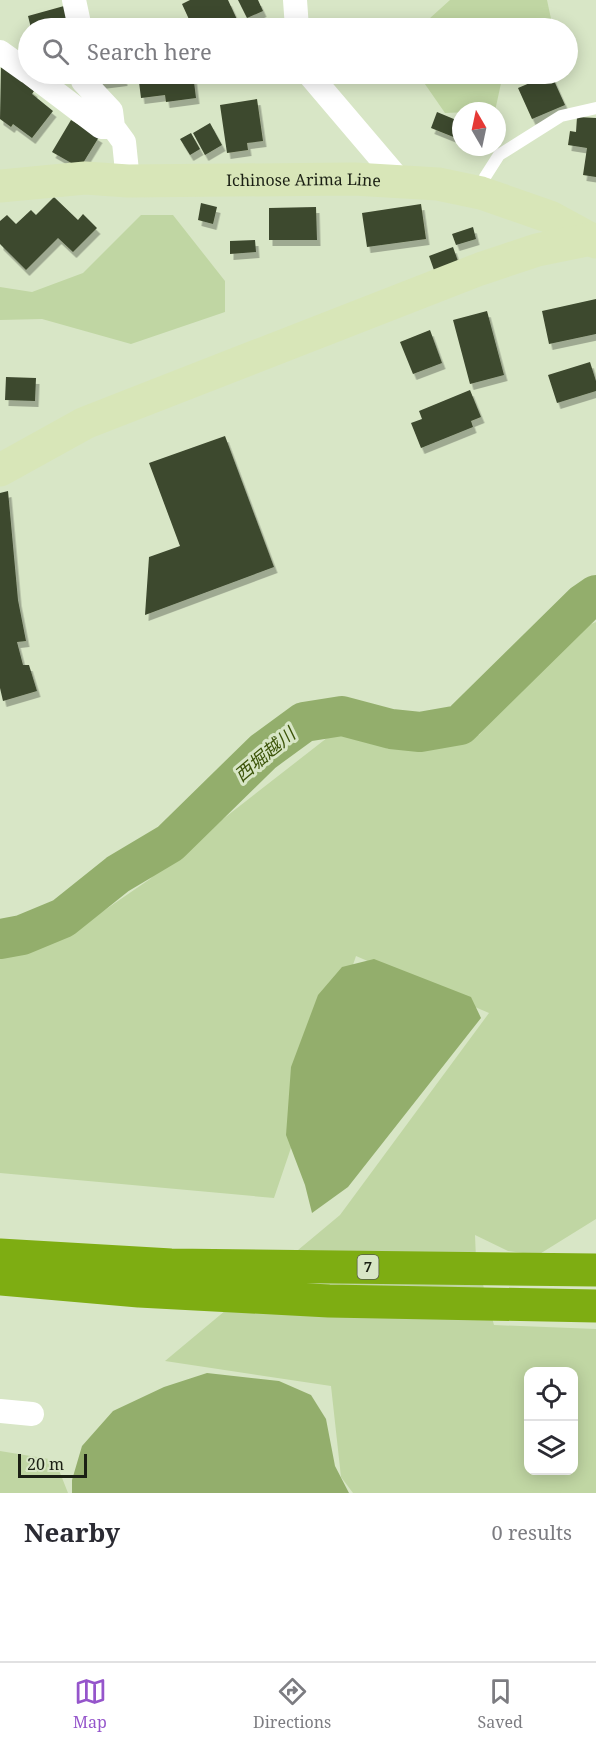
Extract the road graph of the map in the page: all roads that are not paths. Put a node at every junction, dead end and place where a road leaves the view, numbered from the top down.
1 (74, 0) edge
2 (295, 0) edge
3 (78, 18) edge
4 (296, 18) edge
5 (0, 52) edge
6 (18, 65) edge
7 (44, 84) edge
8 (86, 84) edge
9 (318, 84) edge
10 (596, 108) edge
11 (114, 127) junction
12 (128, 181) junction
13 (400, 181) junction
14 (0, 186) edge
15 (489, 196) junction
16 (593, 241) edge
17 (501, 262) junction
18 (0, 470) edge
19 (0, 1237) edge
20 (0, 1255) edge
21 (173, 1260) junction
22 (596, 1270) edge
23 (0, 1279) edge
24 (0, 1295) edge
25 (138, 1298) junction
26 (596, 1306) edge
27 (0, 1411) edge
28 (32, 1414) dead end

1 - 3 street
2 - 4 street
5 - 6 street
7 - 11 street
8 - 11 street
9 - 13 street
10 - 15 lane
11 - 12 street
12 - 13 street, Ichinose Arima Line
12 - 14 street, Ichinose Arima Line
13 - 15 street, Ichinose Arima Line
15 - 16 street, Ichinose Arima Line
15 - 17 street
16 - 17 street
17 - 18 street
19 - 21 highway, 7
20 - 21 highway, 7
21 - 22 highway, 7
23 - 25 highway, 7
24 - 25 highway, 7
25 - 26 highway, 7
27 - 28 street

